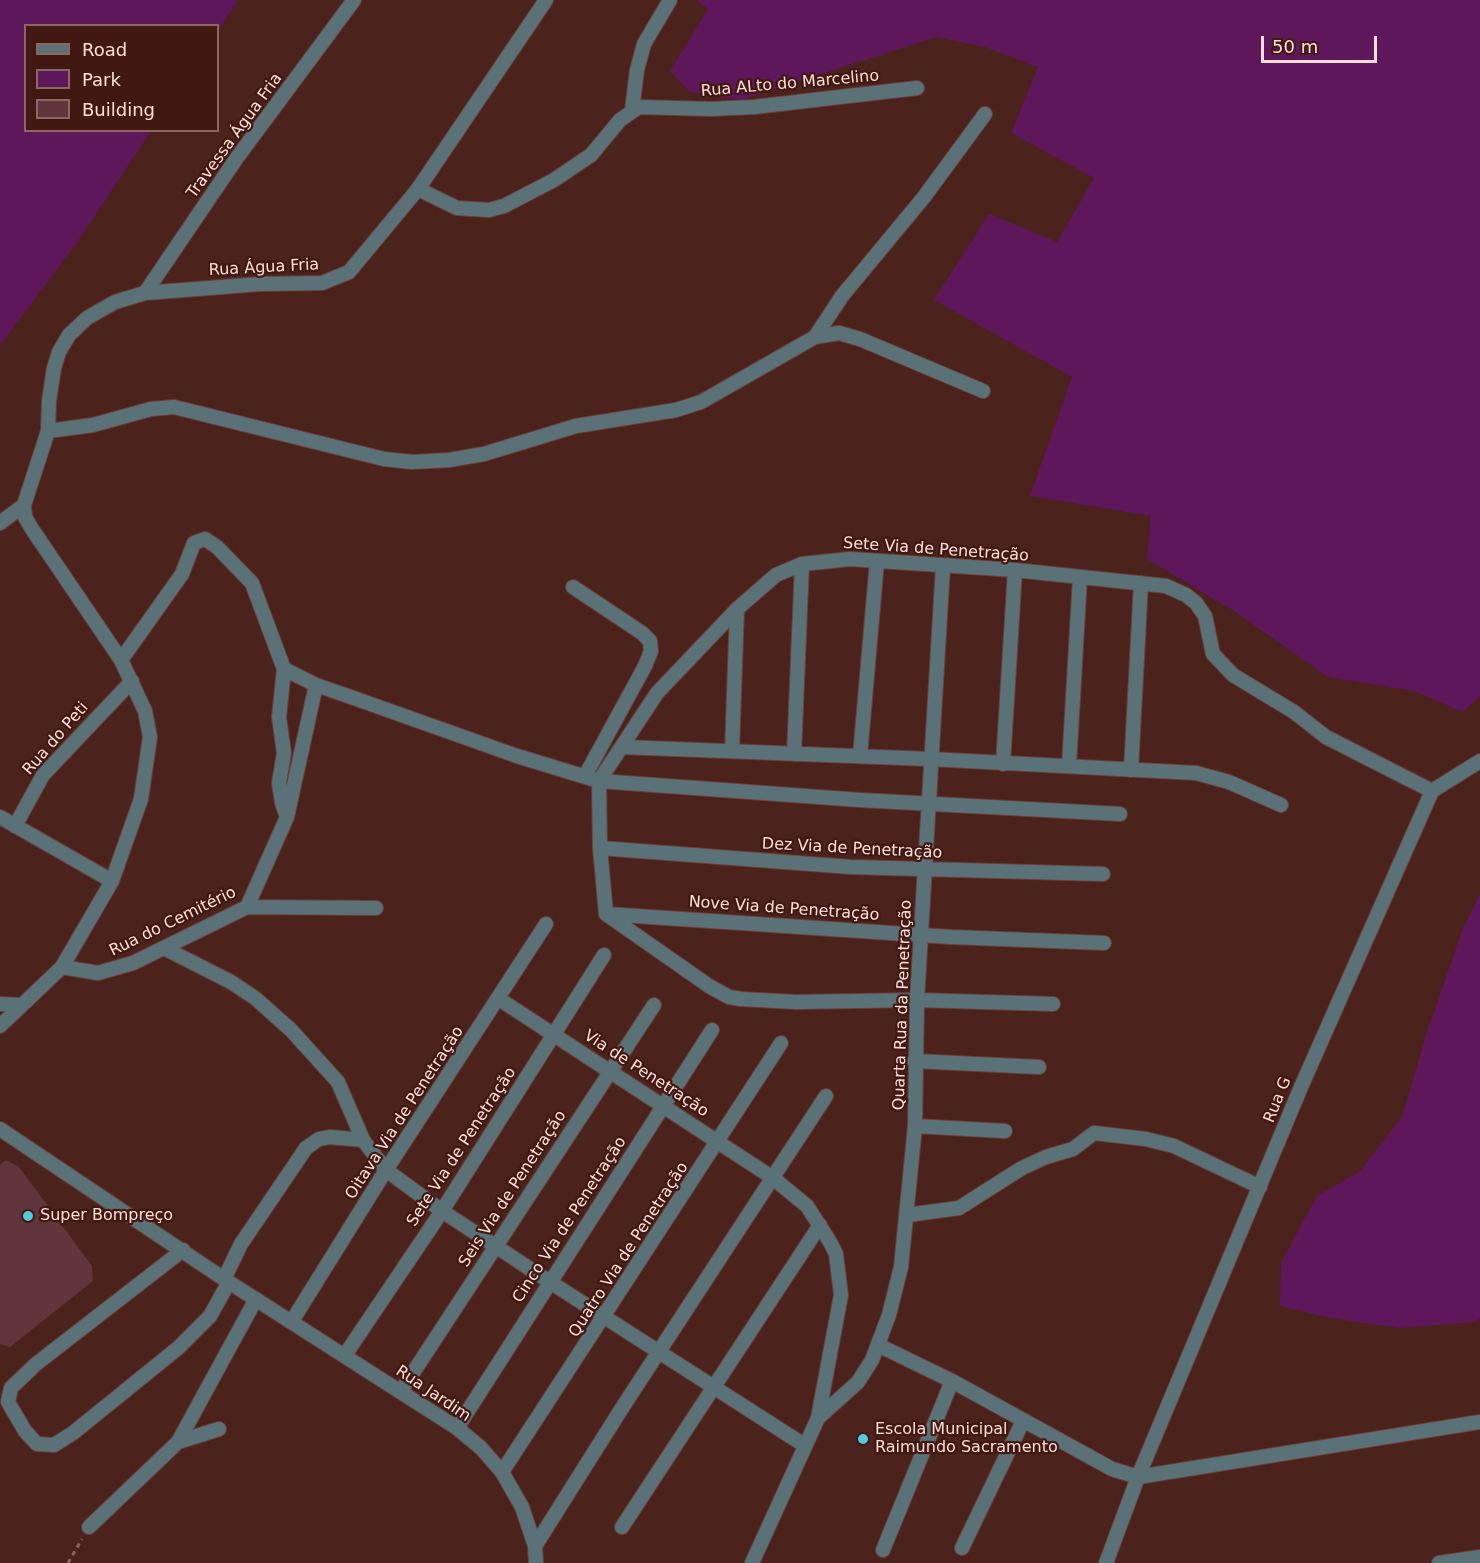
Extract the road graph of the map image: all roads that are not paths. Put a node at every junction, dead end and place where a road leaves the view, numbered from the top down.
1 (354, 0) edge
2 (546, 0) edge
3 (670, 0) edge
4 (917, 88) dead end
5 (632, 110) junction
6 (985, 114) dead end
7 (418, 189) junction
8 (145, 293) junction
9 (815, 337) junction
10 (983, 391) dead end
11 (48, 431) junction
12 (24, 505) junction
13 (0, 523) edge
14 (877, 561) junction
15 (802, 564) junction
16 (943, 566) junction
17 (1015, 570) junction
18 (1080, 577) junction
19 (1141, 583) junction
20 (573, 587) dead end
21 (737, 609) junction
22 (121, 660) junction
23 (284, 669) junction
24 (132, 681) junction
25 (316, 685) junction
26 (622, 747) junction
27 (732, 751) junction
28 (794, 754) junction
29 (860, 756) junction
30 (930, 759) junction
31 (1480, 761) edge
32 (1002, 764) junction
33 (1069, 766) junction
34 (1131, 770) junction
35 (585, 776) junction
36 (599, 781) junction
37 (1432, 791) junction
38 (930, 804) junction
39 (1281, 805) dead end
40 (1120, 814) dead end
41 (0, 817) edge
42 (287, 817) junction
43 (15, 826) junction
44 (600, 848) junction
45 (925, 870) junction
46 (1103, 874) dead end
47 (112, 881) junction
48 (247, 907) junction
49 (376, 908) dead end
50 (606, 914) junction
51 (546, 924) dead end
52 (922, 934) junction
53 (1104, 943) dead end
54 (164, 948) junction
55 (604, 955) dead end
56 (62, 967) junction
57 (499, 999) junction
58 (917, 1000) junction
59 (0, 1004) edge
60 (1053, 1004) dead end
61 (20, 1005) junction
62 (654, 1005) dead end
63 (0, 1026) edge
64 (712, 1030) dead end
65 (554, 1034) junction
66 (781, 1043) dead end
67 (914, 1061) junction
68 (1040, 1067) dead end
69 (610, 1070) junction
70 (826, 1096) dead end
71 (663, 1105) junction
72 (915, 1126) junction
73 (0, 1129) edge
74 (1005, 1131) dead end
75 (363, 1140) junction
76 (719, 1143) junction
77 (386, 1170) junction
78 (773, 1178) junction
79 (1260, 1187) junction
80 (442, 1211) junction
81 (907, 1215) junction
82 (820, 1225) junction
83 (495, 1246) junction
84 (183, 1250) junction
85 (227, 1280) junction
86 (550, 1282) junction
87 (256, 1299) junction
88 (606, 1316) junction
89 (292, 1321) junction
90 (878, 1344) junction
91 (660, 1352) junction
92 (345, 1355) junction
93 (952, 1381) junction
94 (715, 1386) junction
95 (401, 1391) junction
96 (818, 1418) junction
97 (1023, 1421) junction
98 (1480, 1422) edge
99 (457, 1428) junction
100 (219, 1429) dead end
101 (178, 1442) junction
102 (804, 1445) junction
103 (502, 1472) junction
104 (1138, 1477) junction
105 (89, 1527) road end
106 (622, 1527) dead end
107 (535, 1546) junction
108 (962, 1548) dead end
109 (883, 1550) dead end
110 (1480, 1557) edge
111 (536, 1563) edge
112 (752, 1563) edge
113 (1106, 1563) edge
114 (1439, 1563) edge

1 - 8 street, Travessa Água Fria
2 - 7 street, Rua Água Fria
3 - 5 street
4 - 5 street, Rua ALto do Marcelino
5 - 7 street
6 - 9 street
7 - 8 street, Rua Água Fria
8 - 11 street, Rua Água Fria
9 - 10 street
9 - 11 street
11 - 12 street, Rua Água Fria
12 - 13 street
12 - 22 street
14 - 15 street, Sete Via de Penetração
14 - 16 street, Sete Via de Penetração
14 - 29 street
15 - 21 street, Sete Via de Penetração
15 - 28 street
16 - 17 street, Sete Via de Penetração
16 - 30 street, Quarta Rua da Penetração
17 - 18 street, Sete Via de Penetração
17 - 32 street
18 - 19 street, Sete Via de Penetração
18 - 33 street
19 - 34 street
19 - 37 street, Sete Via de Penetração
20 - 35 street
21 - 26 street, Sete Via de Penetração
21 - 27 street
22 - 23 street
22 - 24 street
23 - 25 street
23 - 42 street
24 - 43 street, Rua do Peti
24 - 47 street
25 - 35 street
25 - 42 street, Rua do Cemitério
26 - 27 street
26 - 36 street, Sete Via de Penetração
27 - 28 street
28 - 29 street
29 - 30 street
30 - 32 street
30 - 38 street, Quarta Rua da Penetração
31 - 37 street
32 - 33 street
33 - 34 street
34 - 39 street
35 - 36 street
36 - 38 street
36 - 44 street
37 - 79 street, Rua G
38 - 40 street
38 - 45 street, Quarta Rua da Penetração
41 - 43 street
42 - 48 street, Rua do Cemitério
43 - 47 street
44 - 45 street, Dez Via de Penetração
44 - 50 street
45 - 46 street, Dez Via de Penetração
45 - 52 street, Quarta Rua da Penetração
47 - 56 street
48 - 49 street
48 - 54 street, Rua do Cemitério
50 - 52 street, Nove Via de Penetração
50 - 58 street
51 - 57 street, Oitava Via de Penetração
52 - 53 street, Nove Via de Penetração
52 - 58 street, Quarta Rua da Penetração
54 - 56 street, Rua do Cemitério
54 - 75 street
55 - 65 street, Sete Via de Penetração
56 - 61 street
57 - 65 street, Via de Penetração
57 - 77 street, Oitava Via de Penetração
58 - 60 street
58 - 67 street, Quarta Rua da Penetração
59 - 61 street
61 - 63 street
62 - 69 street, Seis Via de Penetração
64 - 71 street, Cinco Via de Penetração
65 - 69 street, Via de Penetração
65 - 80 street, Sete Via de Penetração
66 - 76 street, Quatro Via de Penetração
67 - 68 street
67 - 72 street, Quarta Rua da Penetração
69 - 71 street, Via de Penetração
69 - 83 street, Seis Via de Penetração
70 - 78 street
71 - 76 street, Via de Penetração
71 - 86 street, Cinco Via de Penetração
72 - 74 street
72 - 81 street, Quarta Rua da Penetração
73 - 84 street, Rua Jardim
75 - 77 street
75 - 85 street
76 - 78 street, Via de Penetração
76 - 88 street, Quatro Via de Penetração
77 - 80 street
77 - 89 street, Oitava Via de Penetração
78 - 82 street, Via de Penetração
78 - 91 street
79 - 81 street
79 - 104 street, Rua G
80 - 83 street
80 - 92 street, Sete Via de Penetração
81 - 90 street, Quarta Rua da Penetração
82 - 94 street
82 - 96 street, Via de Penetração
83 - 86 street
83 - 95 street, Seis Via de Penetração
84 - 85 street, Rua Jardim
84 - 85 street
85 - 87 street, Rua Jardim
86 - 88 street
86 - 99 street, Cinco Via de Penetração
87 - 89 street, Rua Jardim
87 - 101 street
88 - 91 street
88 - 103 street, Quatro Via de Penetração
89 - 92 street, Rua Jardim
90 - 93 street
90 - 96 street, Quarta Rua da Penetração
91 - 94 street
91 - 107 street
92 - 95 street, Rua Jardim
93 - 97 street
93 - 109 street
94 - 102 street
94 - 106 street
95 - 99 street, Rua Jardim
96 - 102 street, Via de Penetração
97 - 104 street
97 - 108 street
98 - 104 street
99 - 103 street, Rua Jardim
100 - 101 street
101 - 105 street
102 - 112 street, Via de Penetração
103 - 107 street, Rua Jardim
104 - 113 street, Rua G
107 - 111 street, Rua Jardim
110 - 114 street

